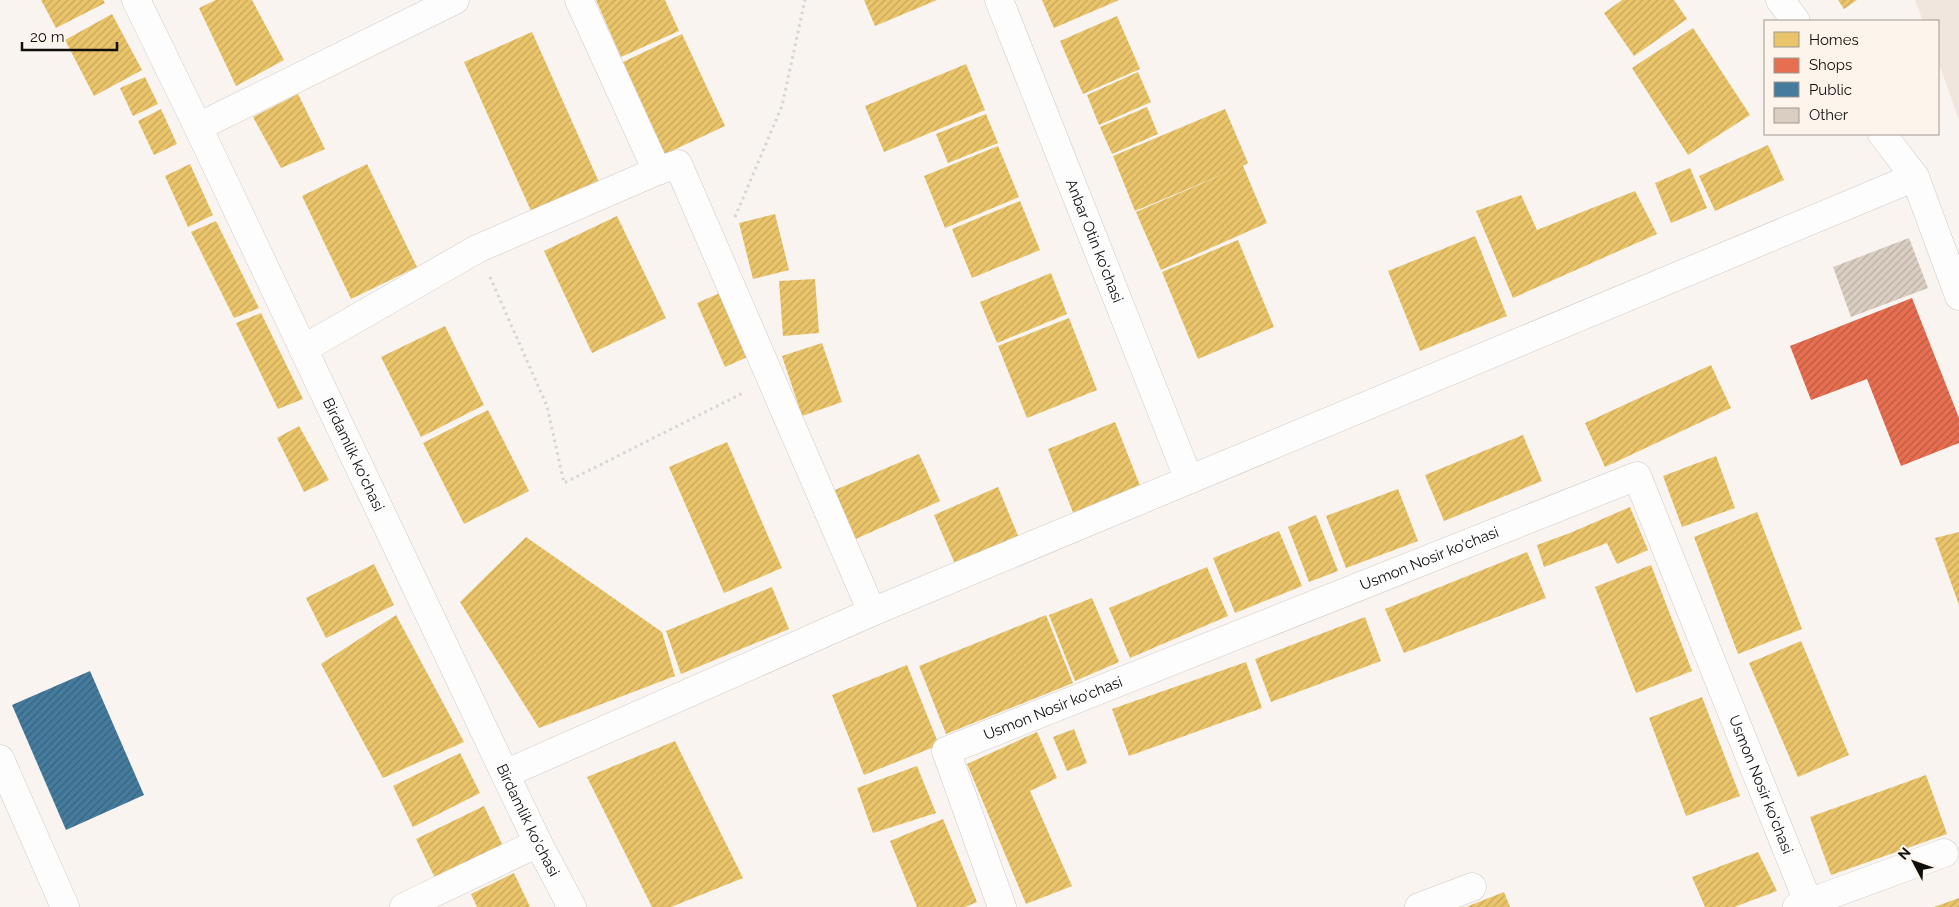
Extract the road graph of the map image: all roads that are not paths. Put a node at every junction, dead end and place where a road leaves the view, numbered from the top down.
1 (136, 0) edge
2 (454, 0) edge
3 (580, 0) edge
4 (999, 0) edge
5 (1780, 0) edge
6 (1795, 20) edge
7 (198, 127) junction
8 (1883, 135) edge
9 (657, 171) junction
10 (1915, 177) junction
11 (1959, 296) edge
12 (303, 349) junction
13 (1189, 480) junction
14 (872, 612) junction
15 (0, 759) edge
16 (505, 774) junction
17 (538, 843) junction
18 (1944, 853) dead end
19 (1472, 887) dead end
20 (1805, 906) edge
21 (65, 907) edge
22 (404, 907) edge
23 (572, 907) edge
24 (1002, 907) edge
25 (1419, 907) edge

1 - 7 street, Birdamlik ko'chasi
2 - 7 street
3 - 9 street
4 - 13 street, Anbar Otin ko'chasi
5 - 6 street
7 - 12 street, Birdamlik ko'chasi
8 - 10 street
9 - 12 street
9 - 14 street
10 - 11 street
10 - 13 street
12 - 16 street, Birdamlik ko'chasi
13 - 14 street
14 - 16 street
15 - 21 street
16 - 17 street, Birdamlik ko'chasi
17 - 22 street
17 - 23 street, Birdamlik ko'chasi
18 - 20 street
19 - 25 street
20 - 24 street, Usmon Nosir ko'chasi

